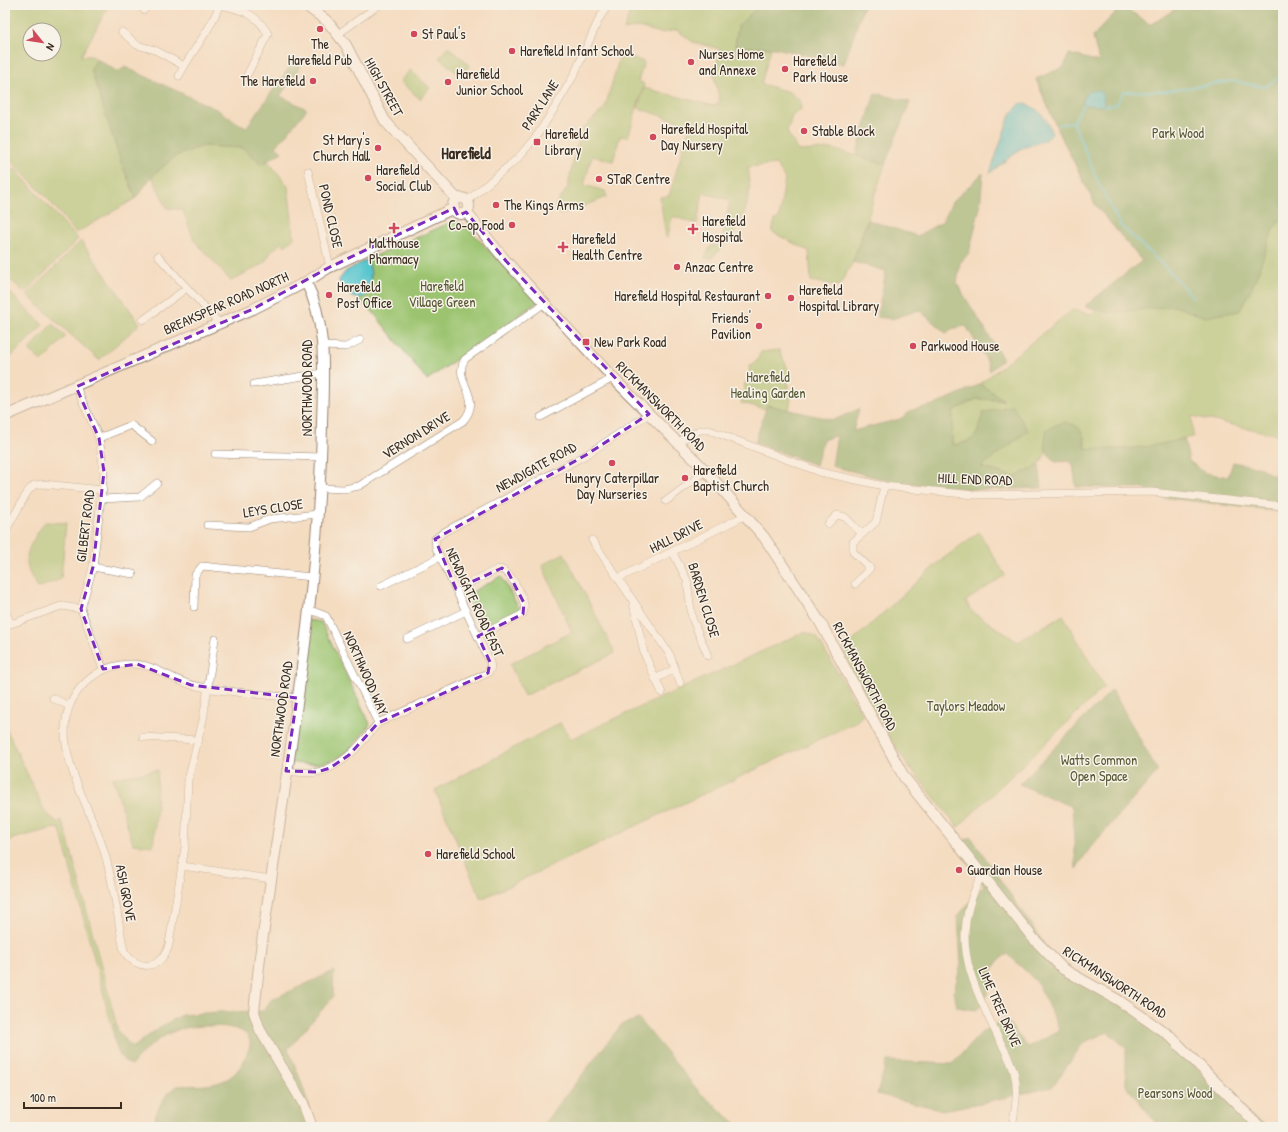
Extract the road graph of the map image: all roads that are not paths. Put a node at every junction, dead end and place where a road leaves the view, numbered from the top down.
1 (218, 5) edge
2 (222, 5) edge
3 (305, 5) edge
4 (378, 5) edge
5 (608, 5) edge
6 (122, 32) dead end
7 (338, 34) junction
8 (184, 66) junction
9 (247, 75) dead end
10 (179, 76) dead end
11 (308, 171) dead end
12 (460, 203) junction
13 (158, 256) dead end
14 (330, 267) junction
15 (306, 282) junction
16 (187, 288) junction
17 (545, 303) junction
18 (144, 320) dead end
19 (219, 323) junction
20 (360, 340) dead end
21 (322, 346) junction
22 (322, 373) junction
23 (613, 378) junction
24 (254, 384) dead end
25 (76, 387) junction
26 (649, 414) junction
27 (5, 416) edge
28 (541, 417) dead end
29 (99, 438) junction
30 (152, 441) dead end
31 (678, 442) junction
32 (215, 454) dead end
33 (322, 457) junction
34 (706, 471) junction
35 (157, 483) dead end
36 (884, 486) junction
37 (320, 488) junction
38 (103, 490) junction
39 (102, 500) junction
40 (666, 501) dead end
41 (1283, 506) edge
42 (318, 514) junction
43 (744, 516) junction
44 (828, 524) dead end
45 (207, 525) dead end
46 (5, 532) edge
47 (862, 534) junction
48 (435, 539) joint
49 (592, 540) dead end
50 (673, 553) junction
51 (440, 557) junction
52 (93, 567) junction
53 (133, 574) dead end
54 (312, 577) junction
55 (619, 578) junction
56 (856, 584) dead end
57 (381, 586) dead end
58 (456, 589) junction
59 (632, 599) junction
60 (194, 607) dead end
61 (81, 609) junction
62 (308, 609) junction
63 (5, 610) edge
64 (466, 611) junction
65 (478, 636) junction
66 (215, 639) dead end
67 (407, 639) dead end
68 (708, 656) dead end
69 (103, 669) junction
70 (675, 669) junction
71 (655, 679) junction
72 (680, 683) dead end
73 (208, 688) junction
74 (662, 693) dead end
75 (53, 698) dead end
76 (297, 698) junction
77 (69, 706) junction
78 (378, 723) junction
79 (143, 737) dead end
80 (199, 740) junction
81 (286, 771) junction
82 (182, 866) junction
83 (982, 874) junction
84 (271, 879) junction
85 (312, 1127) edge
86 (1012, 1127) edge
87 (1260, 1127) edge

1 - 8 street
2 - 9 street
3 - 7 street, HIGH STREET
4 - 7 street
5 - 12 street, PARK LANE
6 - 8 street
7 - 12 street, HIGH STREET
8 - 10 street
11 - 14 street, POND CLOSE
12 - 14 street, BREAKSPEAR ROAD NORTH
12 - 17 street, RICKMANSWORTH ROAD
13 - 16 street
14 - 15 street, BREAKSPEAR ROAD NORTH
15 - 19 street, BREAKSPEAR ROAD NORTH
15 - 21 street, NORTHWOOD ROAD
16 - 18 street
16 - 19 street
17 - 23 street, RICKMANSWORTH ROAD
17 - 37 street, VERNON DRIVE
19 - 25 street, BREAKSPEAR ROAD NORTH
20 - 21 street
21 - 22 street, NORTHWOOD ROAD
22 - 24 street
22 - 33 street, NORTHWOOD ROAD
23 - 26 street, RICKMANSWORTH ROAD
23 - 28 street
25 - 27 street, BREAKSPEAR ROAD NORTH
25 - 29 street, GILBERT ROAD
26 - 31 street, RICKMANSWORTH ROAD
26 - 48 street, NEWDIGATE ROAD
29 - 30 street
29 - 38 street, GILBERT ROAD
31 - 34 street, RICKMANSWORTH ROAD
31 - 36 street, HILL END ROAD
32 - 33 street
33 - 37 street, NORTHWOOD ROAD
34 - 40 street
34 - 43 street, RICKMANSWORTH ROAD
35 - 39 street
36 - 41 street, HILL END ROAD
36 - 47 street
37 - 42 street, NORTHWOOD ROAD
38 - 39 street, GILBERT ROAD
38 - 46 street
39 - 52 street, GILBERT ROAD
42 - 45 street, LEYS CLOSE
42 - 54 street, NORTHWOOD ROAD
43 - 50 street, HALL DRIVE
43 - 83 street, RICKMANSWORTH ROAD
44 - 47 street
47 - 56 street
48 - 51 street, NEWDIGATE ROAD EAST
49 - 55 street
50 - 55 street, HALL DRIVE
50 - 68 street, BARDEN CLOSE
51 - 57 street
51 - 58 street, NEWDIGATE ROAD EAST
52 - 53 street
52 - 61 street, GILBERT ROAD
54 - 60 street
54 - 62 street, NORTHWOOD ROAD
55 - 59 street
58 - 64 street, NEWDIGATE ROAD EAST
58 - 65 street
59 - 70 street
59 - 71 street
61 - 63 street
61 - 69 street
62 - 76 street, NORTHWOOD ROAD
62 - 78 street, NORTHWOOD WAY
64 - 65 street, NEWDIGATE ROAD EAST
64 - 67 street
65 - 78 street, NEWDIGATE ROAD EAST
66 - 73 street
69 - 73 street, ASH GROVE
69 - 77 street, ASH GROVE
70 - 71 street
70 - 72 street
71 - 74 street
73 - 76 street, ASH GROVE
73 - 80 street, ASH GROVE
75 - 77 street
76 - 81 street, NORTHWOOD ROAD
77 - 82 street, ASH GROVE
78 - 81 street, NORTHWOOD WAY
79 - 80 street
80 - 82 street, ASH GROVE
81 - 84 street, NORTHWOOD ROAD
82 - 84 street
83 - 86 street, LIME TREE DRIVE
83 - 87 street, RICKMANSWORTH ROAD
84 - 85 street, NORTHWOOD ROAD

